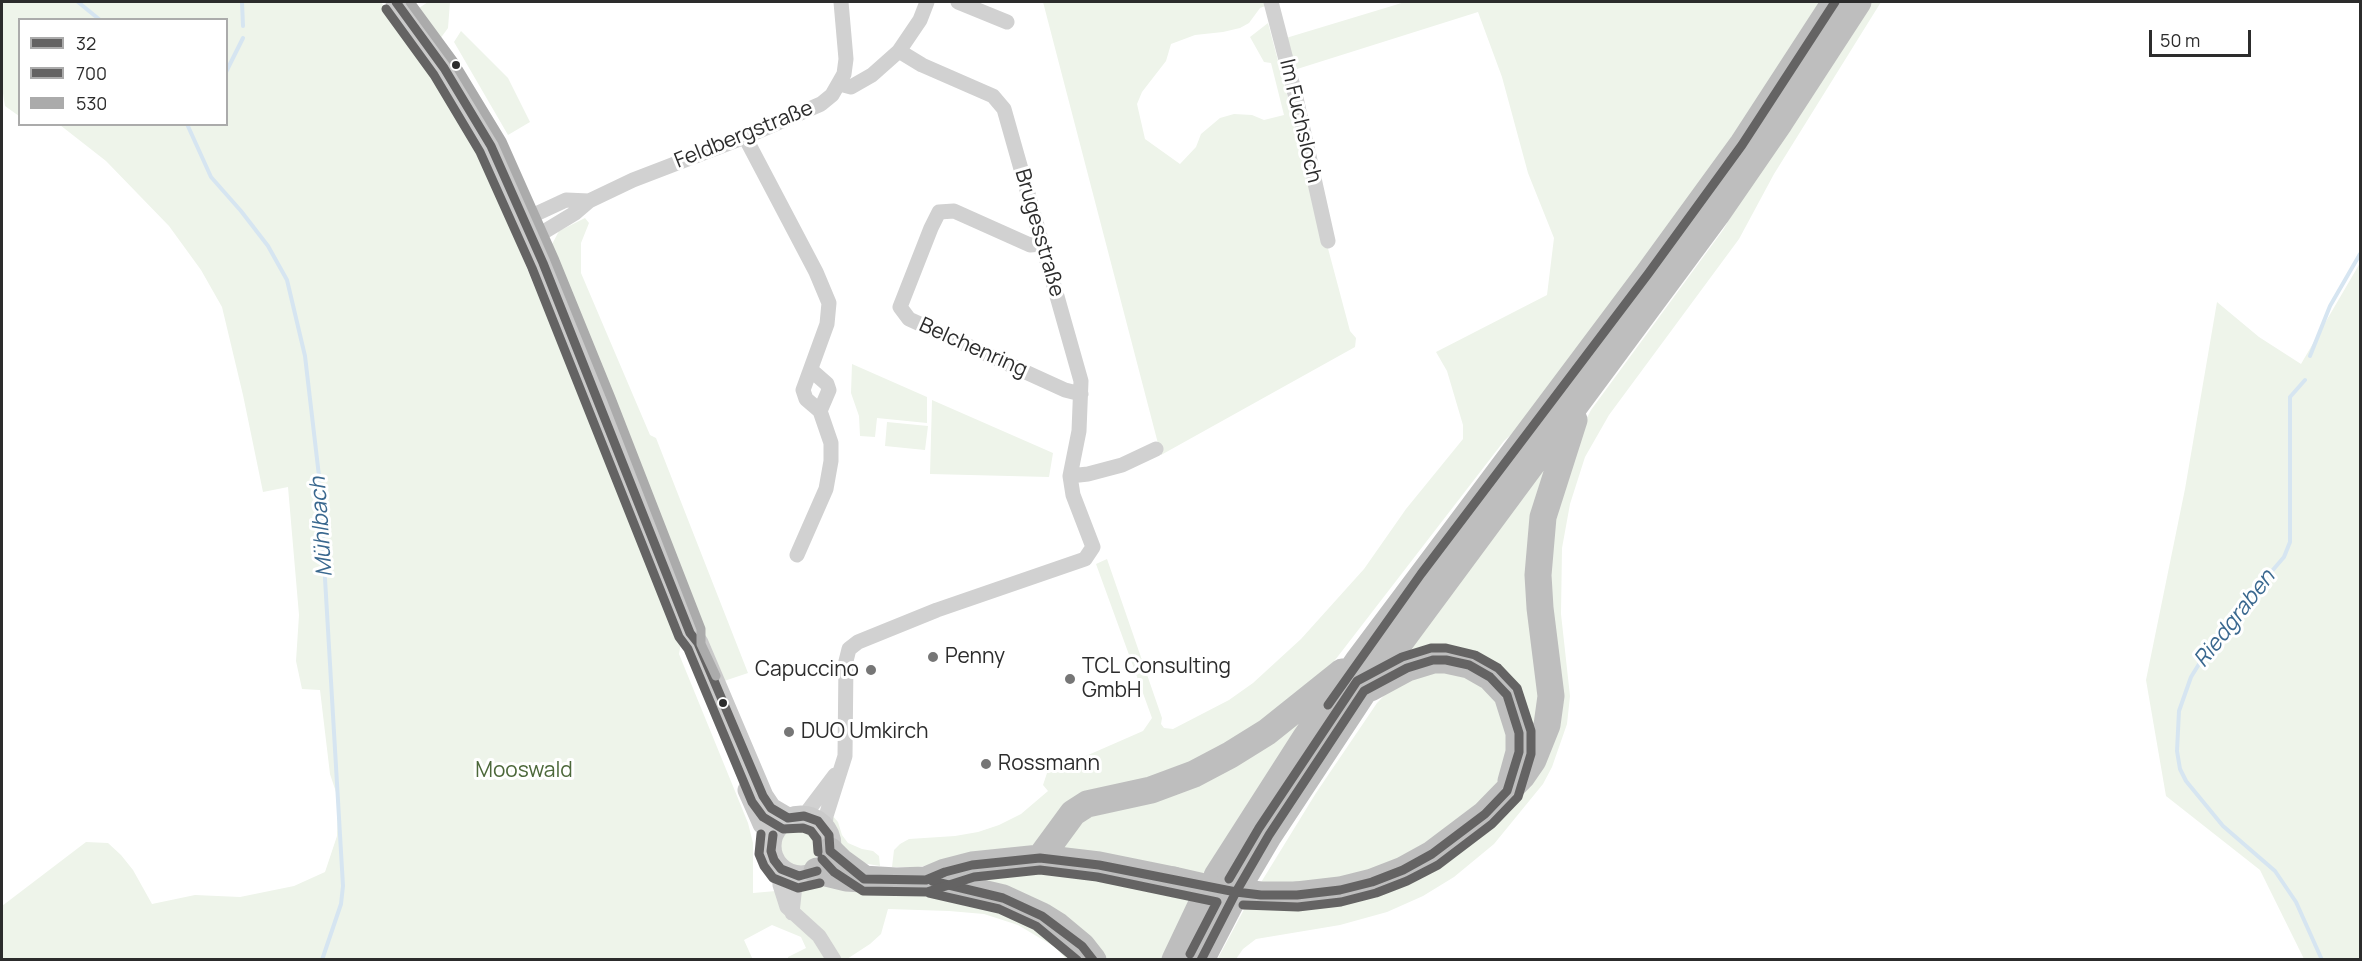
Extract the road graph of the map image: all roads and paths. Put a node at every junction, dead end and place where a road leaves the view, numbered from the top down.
1 (396, 2) edge
2 (841, 2) edge
3 (927, 2) edge
4 (958, 2) edge
5 (1271, 2) edge
6 (1835, 2) edge
7 (1858, 2) edge
8 (1007, 22) dead end
9 (899, 51) junction
10 (840, 84) junction
11 (745, 137) junction
12 (588, 201) junction
13 (524, 220) junction
14 (532, 239) junction
15 (1328, 241) dead end
16 (1041, 244) junction
17 (810, 370) junction
18 (1081, 394) junction
19 (1580, 401) junction
20 (820, 411) junction
21 (1156, 449) dead end
22 (1070, 476) junction
23 (797, 555) dead end
24 (690, 633) junction
25 (1358, 661) junction
26 (1364, 692) junction
27 (842, 766) junction
28 (1507, 791) junction
29 (796, 817) junction
30 (773, 835) junction
31 (818, 857) junction
32 (1040, 858) junction
33 (779, 866) junction
34 (1217, 876) dead end
35 (1243, 879) dead end
36 (926, 880) junction
37 (792, 913) junction
38 (834, 960) edge
39 (1093, 960) edge
40 (1175, 960) edge
41 (1201, 960) edge

1 - 13 street
2 - 10 street
3 - 9 street
4 - 8 street
5 - 15 street, Im Fuchsloch
6 - 25 highway
7 - 19 highway
9 - 10 street
9 - 16 street, Brugesstraße
10 - 11 street, Feldbergstraße
11 - 12 street, Feldbergstraße
11 - 17 street
12 - 13 street, Feldbergstraße
12 - 14 street, Feldbergstraße
13 - 14 street
14 - 24 street
16 - 18 street, Brugesstraße
16 - 18 street, Belchenring
17 - 20 street
17 - 20 street
18 - 22 street, Brugesstraße
19 - 26 highway
19 - 28 highway
20 - 23 street
21 - 22 street
22 - 27 street, Brugesstraße
24 - 29 street
24 - 30 street
25 - 32 highway
25 - 34 highway
26 - 28 highway
26 - 35 highway
27 - 29 street
27 - 31 street, Brugesstraße
28 - 32 highway, bridge
29 - 30 street
29 - 31 street
30 - 33 street
31 - 33 street
31 - 36 highway
31 - 37 street, Brugesstraße
32 - 36 highway
33 - 37 street
36 - 39 highway
37 - 38 street
40 - 41 highway

